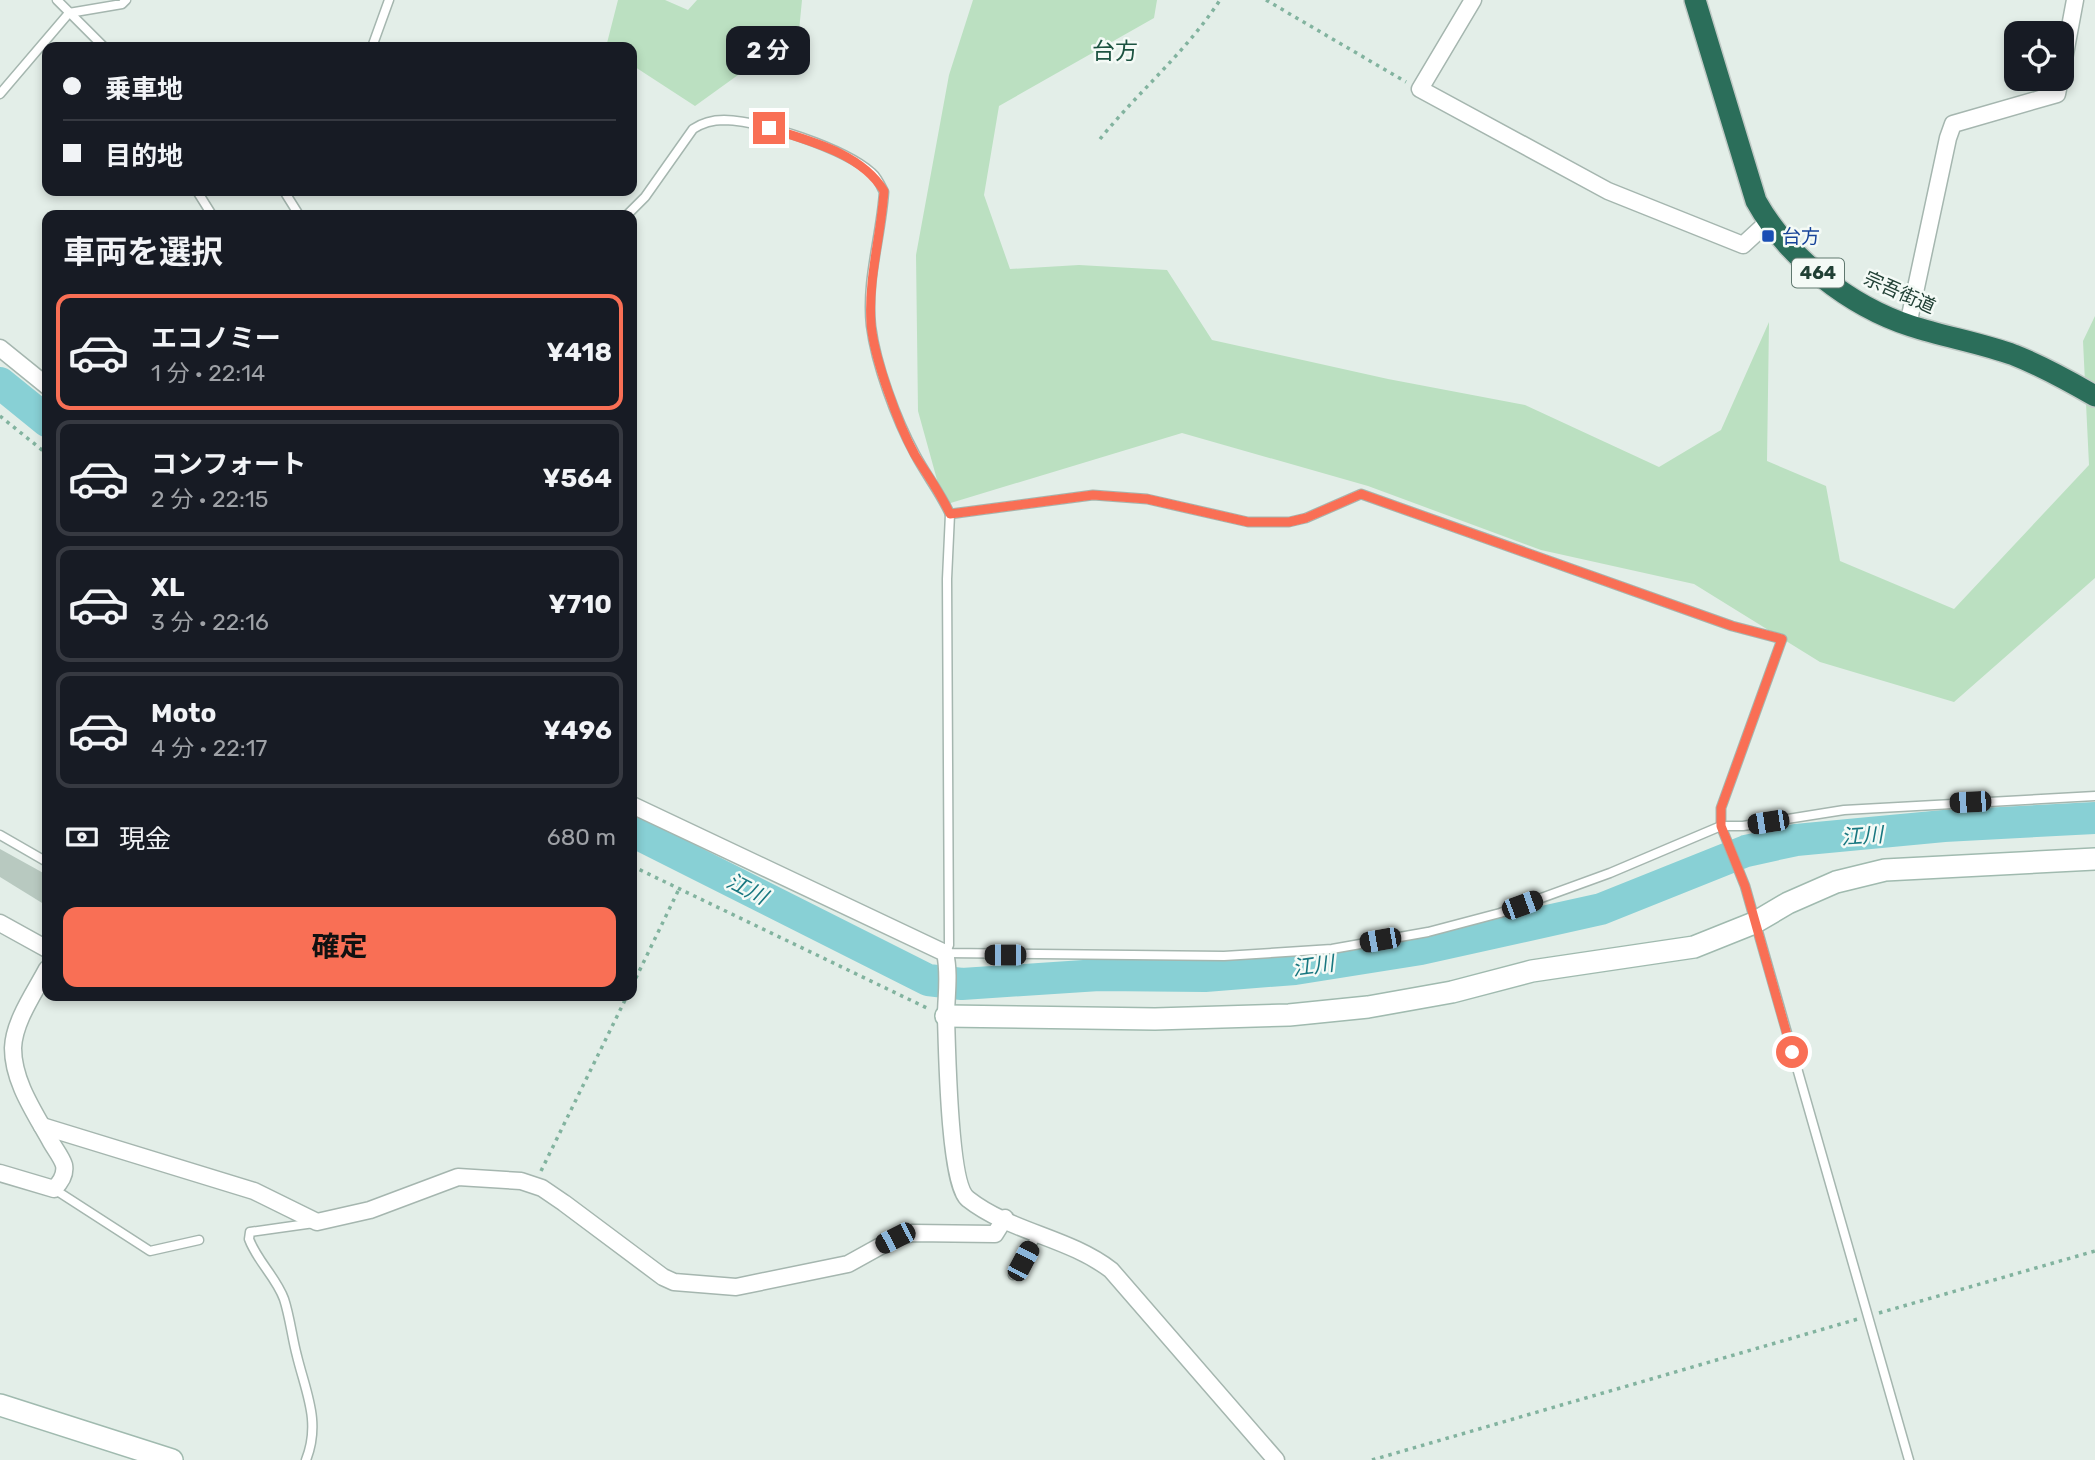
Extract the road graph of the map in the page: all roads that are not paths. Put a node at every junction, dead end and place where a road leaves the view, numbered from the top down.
1 (57, 0) edge
2 (127, 0) edge
3 (389, 0) edge
4 (1473, 0) edge
5 (1695, 0) edge
6 (2076, 0) edge
7 (69, 13) junction
8 (2072, 21) edge
9 (44, 42) edge
10 (99, 42) edge
11 (374, 42) edge
12 (42, 45) edge
13 (2058, 91) edge
14 (0, 94) edge
15 (632, 210) edge
16 (1768, 222) junction
17 (1908, 325) junction
18 (0, 348) edge
19 (42, 382) edge
20 (2095, 396) edge
21 (950, 514) junction
22 (2095, 796) edge
23 (637, 807) edge
24 (1721, 826) junction
25 (0, 835) edge
26 (42, 859) edge
27 (2095, 859) edge
28 (0, 923) edge
29 (1754, 923) junction
30 (42, 946) edge
31 (946, 958) junction
32 (42, 979) edge
33 (946, 1011) junction
34 (42, 1126) junction
35 (0, 1173) edge
36 (54, 1189) junction
37 (1004, 1218) junction
38 (317, 1223) junction
39 (1038, 1234) junction
40 (199, 1240) dead end
41 (1013, 1275) dead end
42 (0, 1405) edge
43 (172, 1460) edge
44 (306, 1460) edge
45 (1276, 1460) edge
46 (1909, 1460) edge

1 - 7 lane
2 - 7 lane
3 - 11 lane
4 - 16 street
5 - 16 highway, 宗吾街道 / 464
6 - 8 street
7 - 9 lane
7 - 10 lane
12 - 14 lane
13 - 17 street
15 - 21 lane
16 - 17 highway, 宗吾街道 / 464
17 - 20 highway, 宗吾街道 / 464
18 - 19 street
21 - 24 lane
21 - 31 lane
22 - 24 lane
23 - 31 street
24 - 29 lane
24 - 31 lane
25 - 26 lane
27 - 29 street
28 - 30 street
29 - 33 street
29 - 46 lane
31 - 33 street
32 - 34 street
33 - 37 street
34 - 36 street
34 - 38 street
35 - 36 street
36 - 40 lane
37 - 38 street
37 - 39 street
38 - 44 lane
39 - 41 lane
39 - 45 street
42 - 43 street

